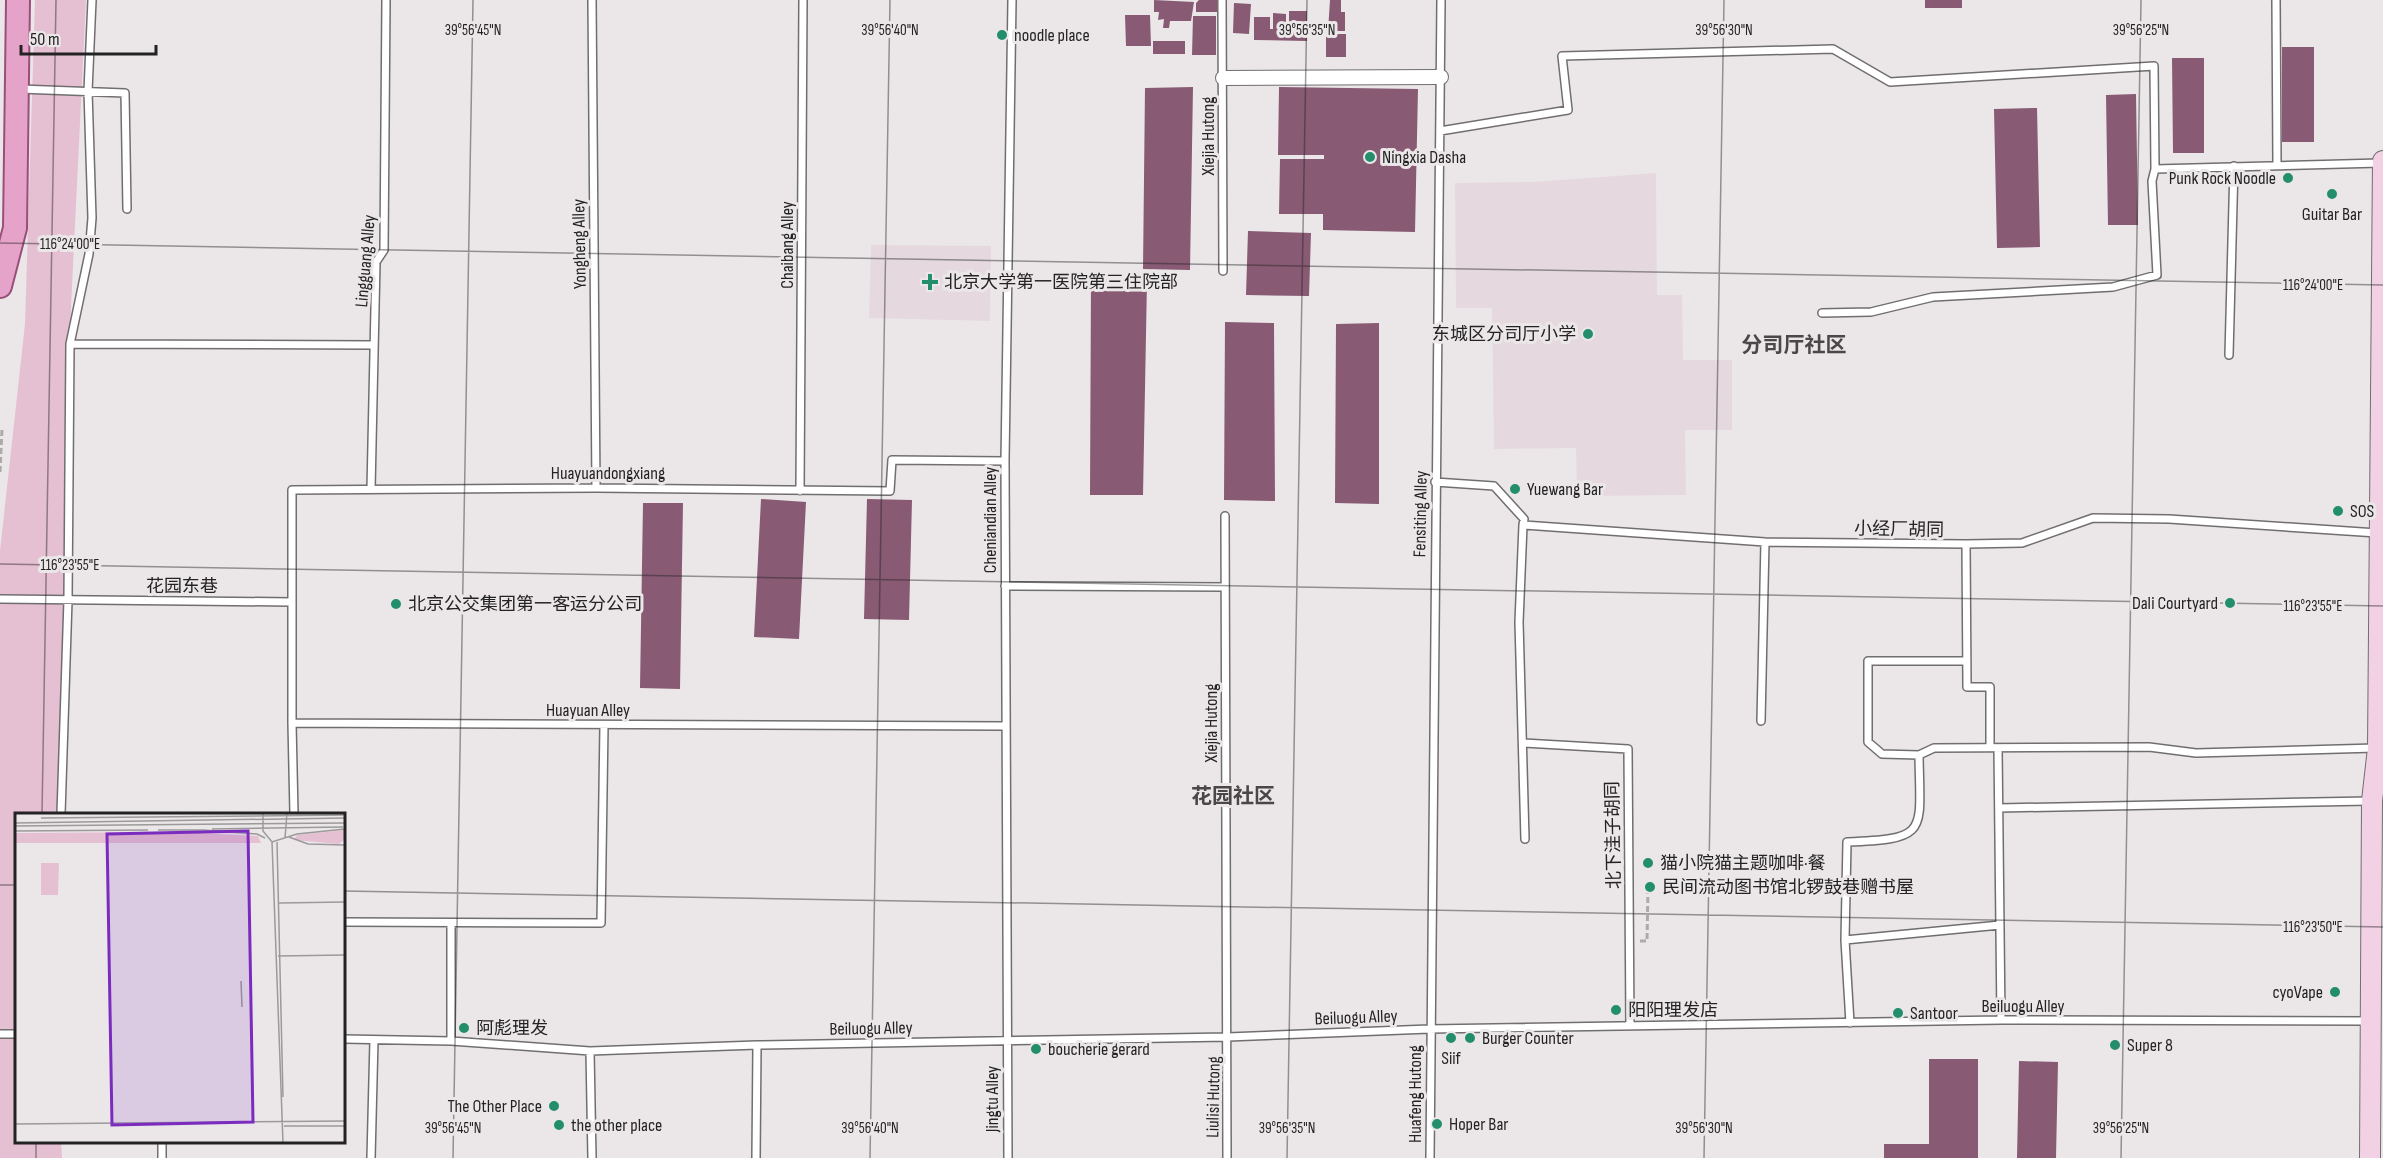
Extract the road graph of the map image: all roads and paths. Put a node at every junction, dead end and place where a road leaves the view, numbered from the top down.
1 (18, 0) edge
2 (92, 0) edge
3 (386, 0) edge
4 (592, 0) edge
5 (803, 0) edge
6 (1012, 0) edge
7 (1222, 0) edge
8 (1441, 0) edge
9 (2276, 0) edge
10 (1441, 77) junction
11 (1223, 78) junction
12 (18, 89) junction
13 (88, 92) junction
14 (1440, 130) junction
15 (2383, 162) edge
16 (2277, 165) junction
17 (2234, 166) junction
18 (2155, 169) junction
19 (127, 209) dead end
20 (1223, 271) dead end
21 (0, 286) edge
22 (1822, 313) dead end
23 (70, 344) junction
24 (374, 345) junction
25 (2229, 355) dead end
26 (2, 429) dead end
27 (1005, 461) junction
28 (0, 472) edge
29 (1435, 482) junction
30 (596, 488) junction
31 (371, 489) junction
32 (800, 491) junction
33 (1226, 516) dead end
34 (1523, 525) junction
35 (2381, 528) edge
36 (1765, 542) junction
37 (1966, 544) junction
38 (1005, 586) junction
39 (1225, 587) junction
40 (0, 598) edge
41 (68, 600) junction
42 (291, 602) junction
43 (1966, 661) junction
44 (1761, 721) dead end
45 (292, 723) junction
46 (604, 725) junction
47 (1005, 726) junction
48 (1523, 743) junction
49 (1994, 748) junction
50 (2378, 748) junction
51 (1919, 755) junction
52 (2372, 801) junction
53 (1999, 808) junction
54 (61, 813) edge
55 (294, 813) edge
56 (1525, 839) dead end
57 (1653, 889) dead end
58 (345, 922) edge
59 (451, 924) junction
60 (2000, 925) junction
61 (1845, 940) junction
62 (1629, 942) junction
63 (2001, 1020) junction
64 (2371, 1021) junction
65 (1850, 1023) junction
66 (1630, 1026) junction
67 (1429, 1029) junction
68 (1228, 1037) junction
69 (345, 1039) edge
70 (374, 1040) junction
71 (451, 1041) junction
72 (1007, 1041) junction
73 (757, 1045) junction
74 (590, 1051) junction
75 (371, 1158) edge
76 (592, 1158) edge
77 (756, 1158) edge
78 (1008, 1158) edge
79 (1227, 1158) edge
80 (1430, 1158) edge
81 (2370, 1158) edge

1 - 12 main road
2 - 13 lane
3 - 24 lane, Lingguang Alley
4 - 30 lane, Yongheng Alley
5 - 32 lane, Chaibang Alley
6 - 27 lane, Cheniandian Alley
7 - 11 lane, Xiejia Hutong
8 - 10 lane, Fensiting Alley
9 - 16 lane
10 - 11 street
10 - 14 lane, Fensiting Alley
11 - 20 lane, Xiejia Hutong
12 - 13 lane
12 - 21 main road
13 - 19 lane
13 - 23 lane
14 - 18 lane
14 - 29 lane, Fensiting Alley
15 - 16 lane
15 - 35 main road
16 - 17 lane
17 - 18 lane
17 - 25 lane
18 - 22 lane
23 - 24 lane
23 - 41 lane
24 - 31 lane, Lingguang Alley
26 - 28 path
27 - 32 lane, Huayuandongxiang
27 - 38 lane, Cheniandian Alley
29 - 34 lane
29 - 67 lane, Fensiting Alley
30 - 31 lane, Huayuandongxiang
30 - 32 lane, Huayuandongxiang
31 - 42 lane, Huayuandongxiang
33 - 39 lane, Xiejia Hutong
34 - 36 lane, 小经厂胡同
34 - 48 lane
35 - 37 lane, 小经厂胡同
35 - 50 main road
36 - 37 lane, 小经厂胡同
36 - 44 lane
37 - 43 lane
38 - 39 lane
38 - 47 lane, Cheniandian Alley
39 - 68 lane, Xiejia Hutong
40 - 41 lane, 花园东巷
41 - 42 lane, 花园东巷
41 - 54 lane
42 - 45 lane
43 - 49 lane
43 - 51 lane
45 - 46 lane, Huayuan Alley
45 - 55 lane
46 - 47 lane, Huayuan Alley
46 - 59 lane
47 - 72 lane, Cheniandian Alley
48 - 56 lane
48 - 62 lane, 北下洼子胡同
49 - 50 lane
49 - 51 lane
49 - 53 lane
50 - 52 main road
51 - 61 lane
52 - 53 lane
52 - 64 main road
53 - 60 lane
57 - 62 path
58 - 59 lane
59 - 71 lane
60 - 61 lane
60 - 63 lane
61 - 65 lane
62 - 66 lane, 北下洼子胡同
63 - 64 lane, Beiluogu Alley
63 - 65 lane, Beiluogu Alley
64 - 81 main road
65 - 66 lane, Beiluogu Alley
66 - 67 lane, Beiluogu Alley
67 - 68 lane, Beiluogu Alley
67 - 80 lane, Huafeng Hutong
68 - 72 lane, Beiluogu Alley
68 - 79 lane, Liulisi Hutong
69 - 70 lane, Beiluogu Alley
70 - 71 lane, Beiluogu Alley
70 - 75 lane
71 - 74 lane, Beiluogu Alley
72 - 73 lane, Beiluogu Alley
72 - 78 lane, Jingtu Alley
73 - 74 lane, Beiluogu Alley
73 - 77 lane
74 - 76 lane

